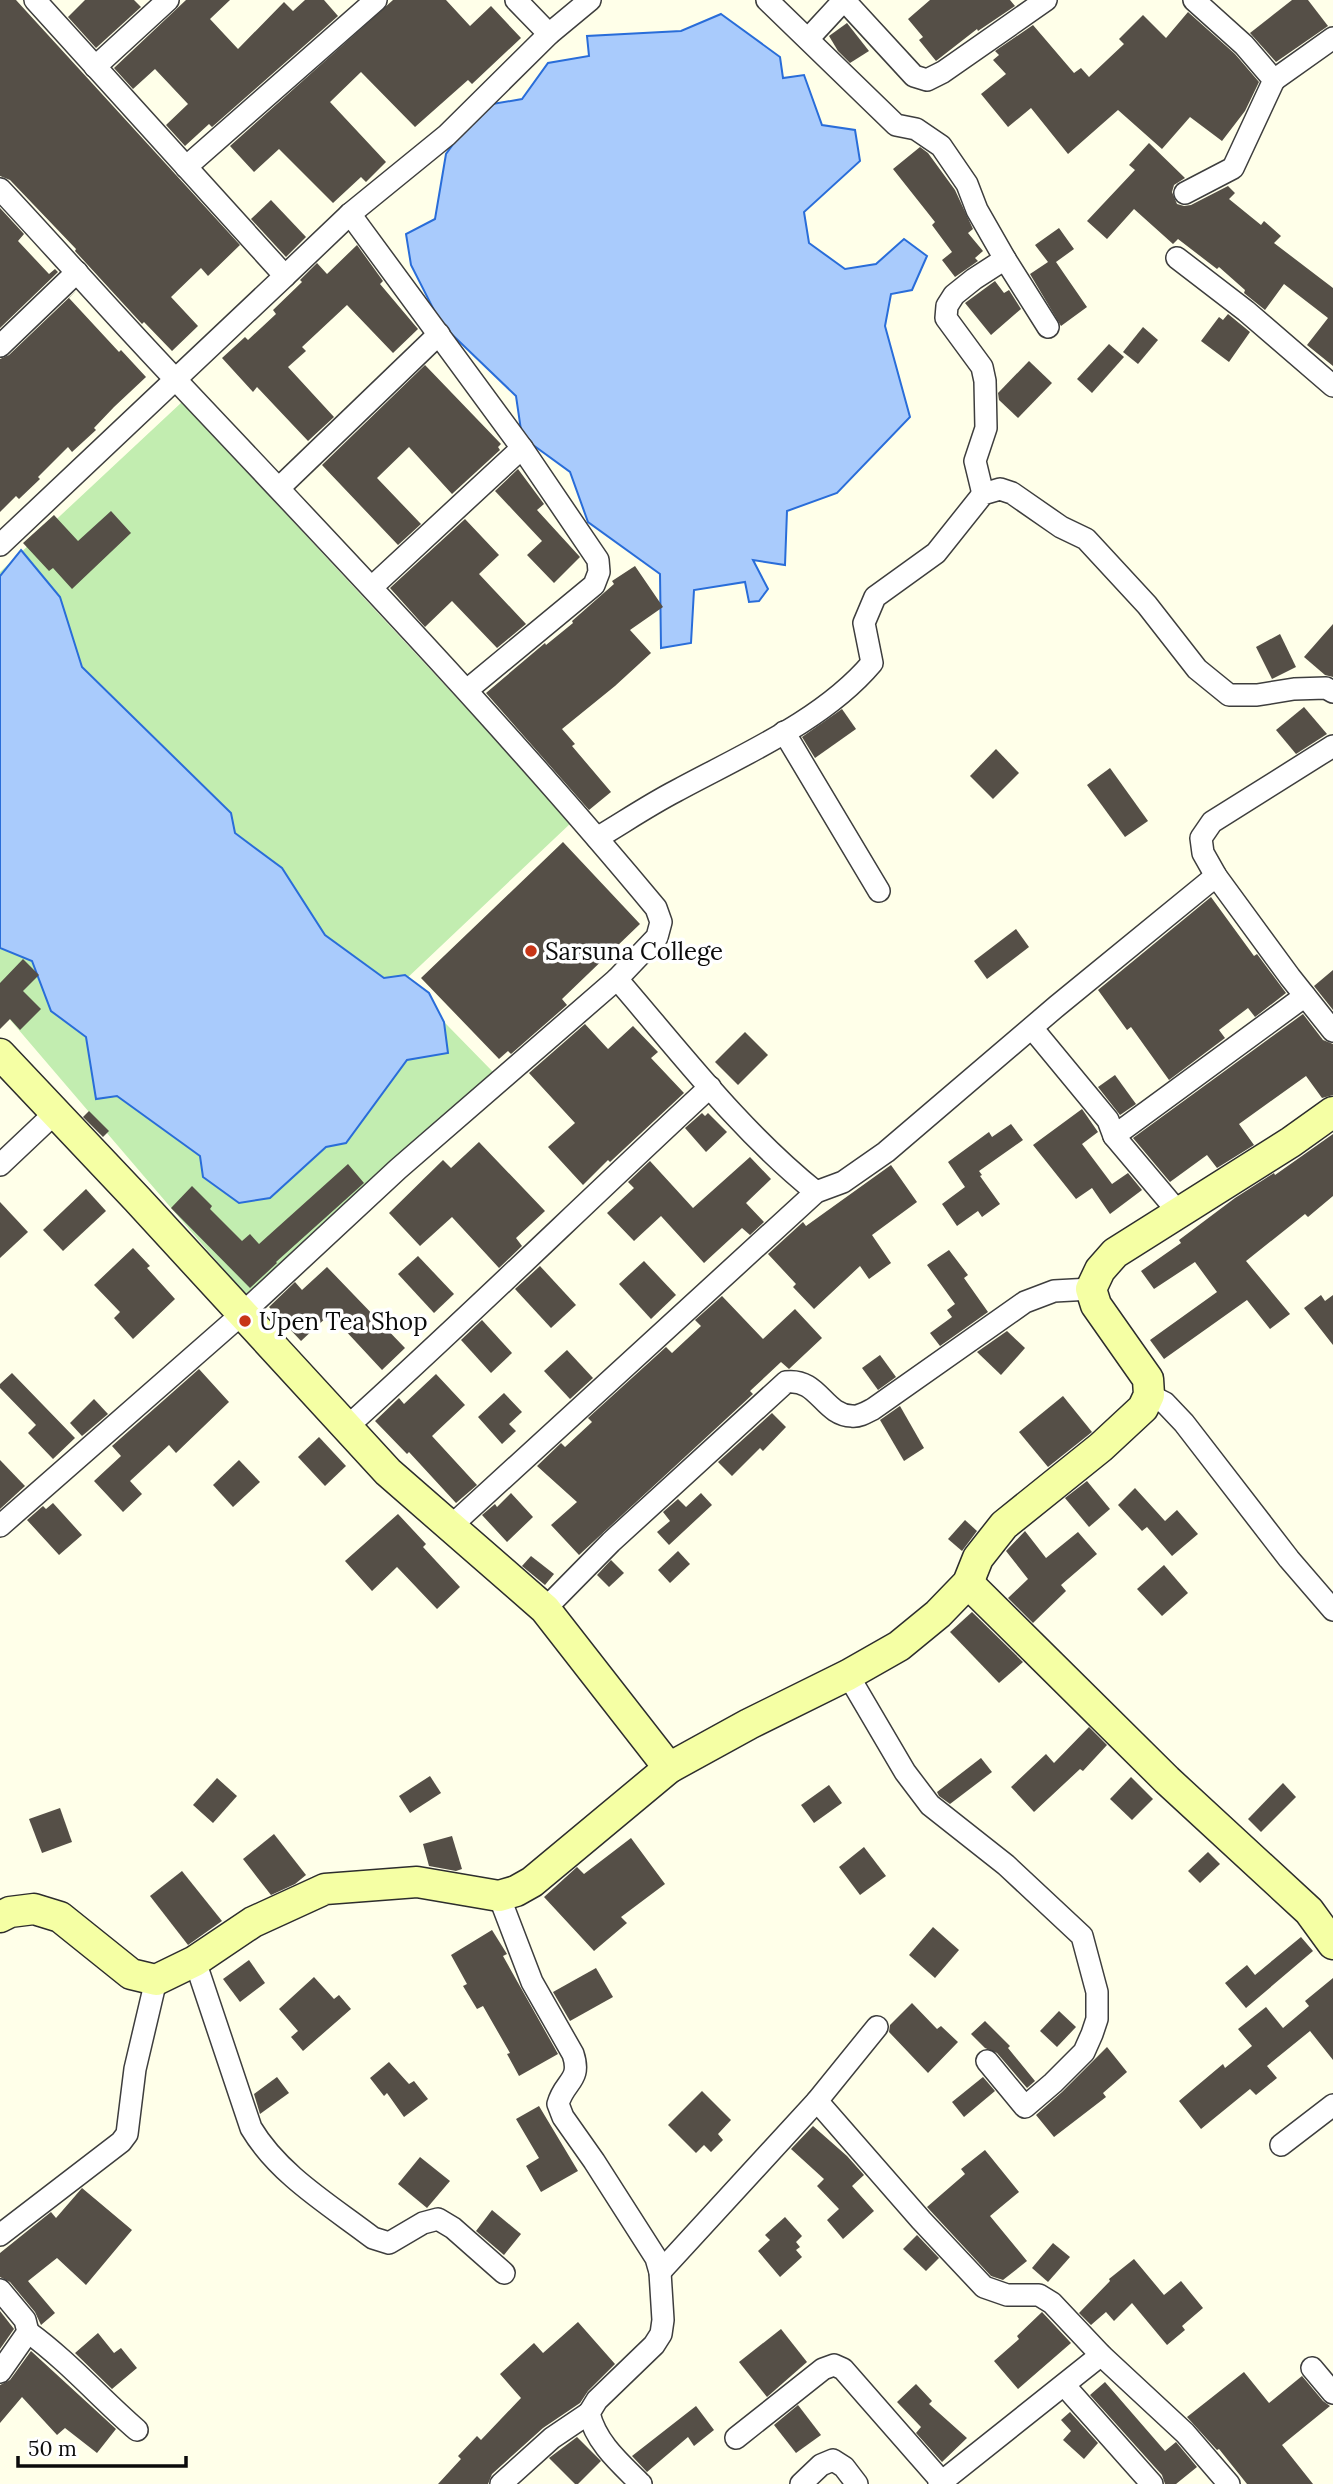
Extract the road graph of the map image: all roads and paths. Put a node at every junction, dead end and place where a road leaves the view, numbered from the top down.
1 (35, 0) edge
2 (168, 0) edge
3 (376, 0) edge
4 (516, 0) edge
5 (590, 0) edge
6 (767, 0) edge
7 (844, 0) edge
8 (1046, 0) edge
9 (1194, 0) edge
10 (550, 34) junction
11 (1333, 38) edge
12 (808, 39) junction
13 (96, 67) junction
14 (1274, 80) junction
15 (186, 167) junction
16 (0, 189) edge
17 (1185, 193) dead end
18 (350, 215) junction
19 (1177, 258) dead end
20 (1005, 259) junction
21 (77, 272) junction
22 (285, 276) junction
23 (1048, 327) dead end
24 (439, 334) junction
25 (0, 346) edge
26 (174, 378) junction
27 (1331, 380) edge
28 (522, 448) junction
29 (279, 488) junction
30 (983, 494) junction
31 (0, 545) edge
32 (372, 587) junction
33 (467, 690) junction
34 (1333, 692) edge
35 (784, 732) junction
36 (1333, 746) edge
37 (597, 838) junction
38 (1216, 876) junction
39 (879, 891) dead end
40 (617, 979) junction
41 (1305, 996) junction
42 (1032, 1028) junction
43 (1333, 1031) edge
44 (0, 1054) edge
45 (710, 1087) junction
46 (1333, 1112) edge
47 (55, 1113) junction
48 (1114, 1136) junction
49 (0, 1165) edge
50 (816, 1192) junction
51 (1179, 1213) junction
52 (1091, 1289) junction
53 (243, 1313) junction
54 (1149, 1395) junction
55 (347, 1427) junction
56 (0, 1527) edge
57 (450, 1527) junction
58 (968, 1583) junction
59 (545, 1609) junction
60 (1333, 1610) edge
61 (848, 1675) junction
62 (669, 1768) junction
63 (499, 1896) junction
64 (0, 1917) edge
65 (1333, 1944) edge
66 (195, 1961) junction
67 (156, 1980) junction
68 (877, 2027) dead end
69 (987, 2061) dead end
70 (817, 2101) junction
71 (1333, 2105) edge
72 (1281, 2145) dead end
73 (0, 2235) edge
74 (660, 2272) junction
75 (505, 2273) dead end
76 (0, 2290) edge
77 (28, 2332) junction
78 (1101, 2355) junction
79 (1312, 2368) dead end
80 (0, 2372) edge
81 (1064, 2385) junction
82 (1333, 2393) edge
83 (589, 2413) junction
84 (137, 2430) dead end
85 (736, 2438) dead end
86 (947, 2482) edge
87 (501, 2484) edge
88 (641, 2484) edge
89 (801, 2484) edge
90 (857, 2484) edge
91 (1152, 2484) edge
92 (1229, 2484) edge

1 - 13 street
2 - 13 street
3 - 15 street
4 - 10 street
5 - 10 street
6 - 12 street
7 - 8 street
7 - 12 street
9 - 14 street
10 - 18 street
11 - 14 street
12 - 20 street
13 - 15 street
14 - 17 street
15 - 22 street
16 - 21 street
18 - 22 street
18 - 24 street
19 - 27 street
20 - 23 street
20 - 30 street
21 - 25 street
21 - 26 street
22 - 26 street
24 - 28 street
24 - 29 street
26 - 29 street
26 - 31 street
28 - 32 street
28 - 33 street
29 - 32 street
30 - 34 street
30 - 35 street
32 - 33 street
33 - 37 street
35 - 37 street
35 - 39 street
36 - 38 street
37 - 40 street
38 - 41 street
38 - 42 street
40 - 45 street
40 - 53 street
41 - 43 street
41 - 48 street
42 - 48 street
42 - 50 street
44 - 47 street
45 - 50 street
45 - 55 street
46 - 51 street
47 - 49 street
47 - 53 street
48 - 51 street
50 - 57 street
51 - 52 street
52 - 54 street
52 - 59 street
53 - 55 street
53 - 56 street
54 - 58 street
54 - 60 street
55 - 57 street
57 - 59 street
58 - 61 street
58 - 65 street
59 - 62 street
61 - 62 street
61 - 69 street
62 - 63 street
63 - 66 street
63 - 74 street
64 - 67 street
66 - 67 street
66 - 75 street
67 - 73 street
68 - 70 street
70 - 74 street
70 - 78 street
71 - 72 street
74 - 83 street
76 - 77 street
77 - 80 street
77 - 84 street
78 - 81 street
78 - 92 street
79 - 82 street
81 - 86 street
81 - 91 street
83 - 87 street
83 - 88 street
85 - 86 street
89 - 90 street

